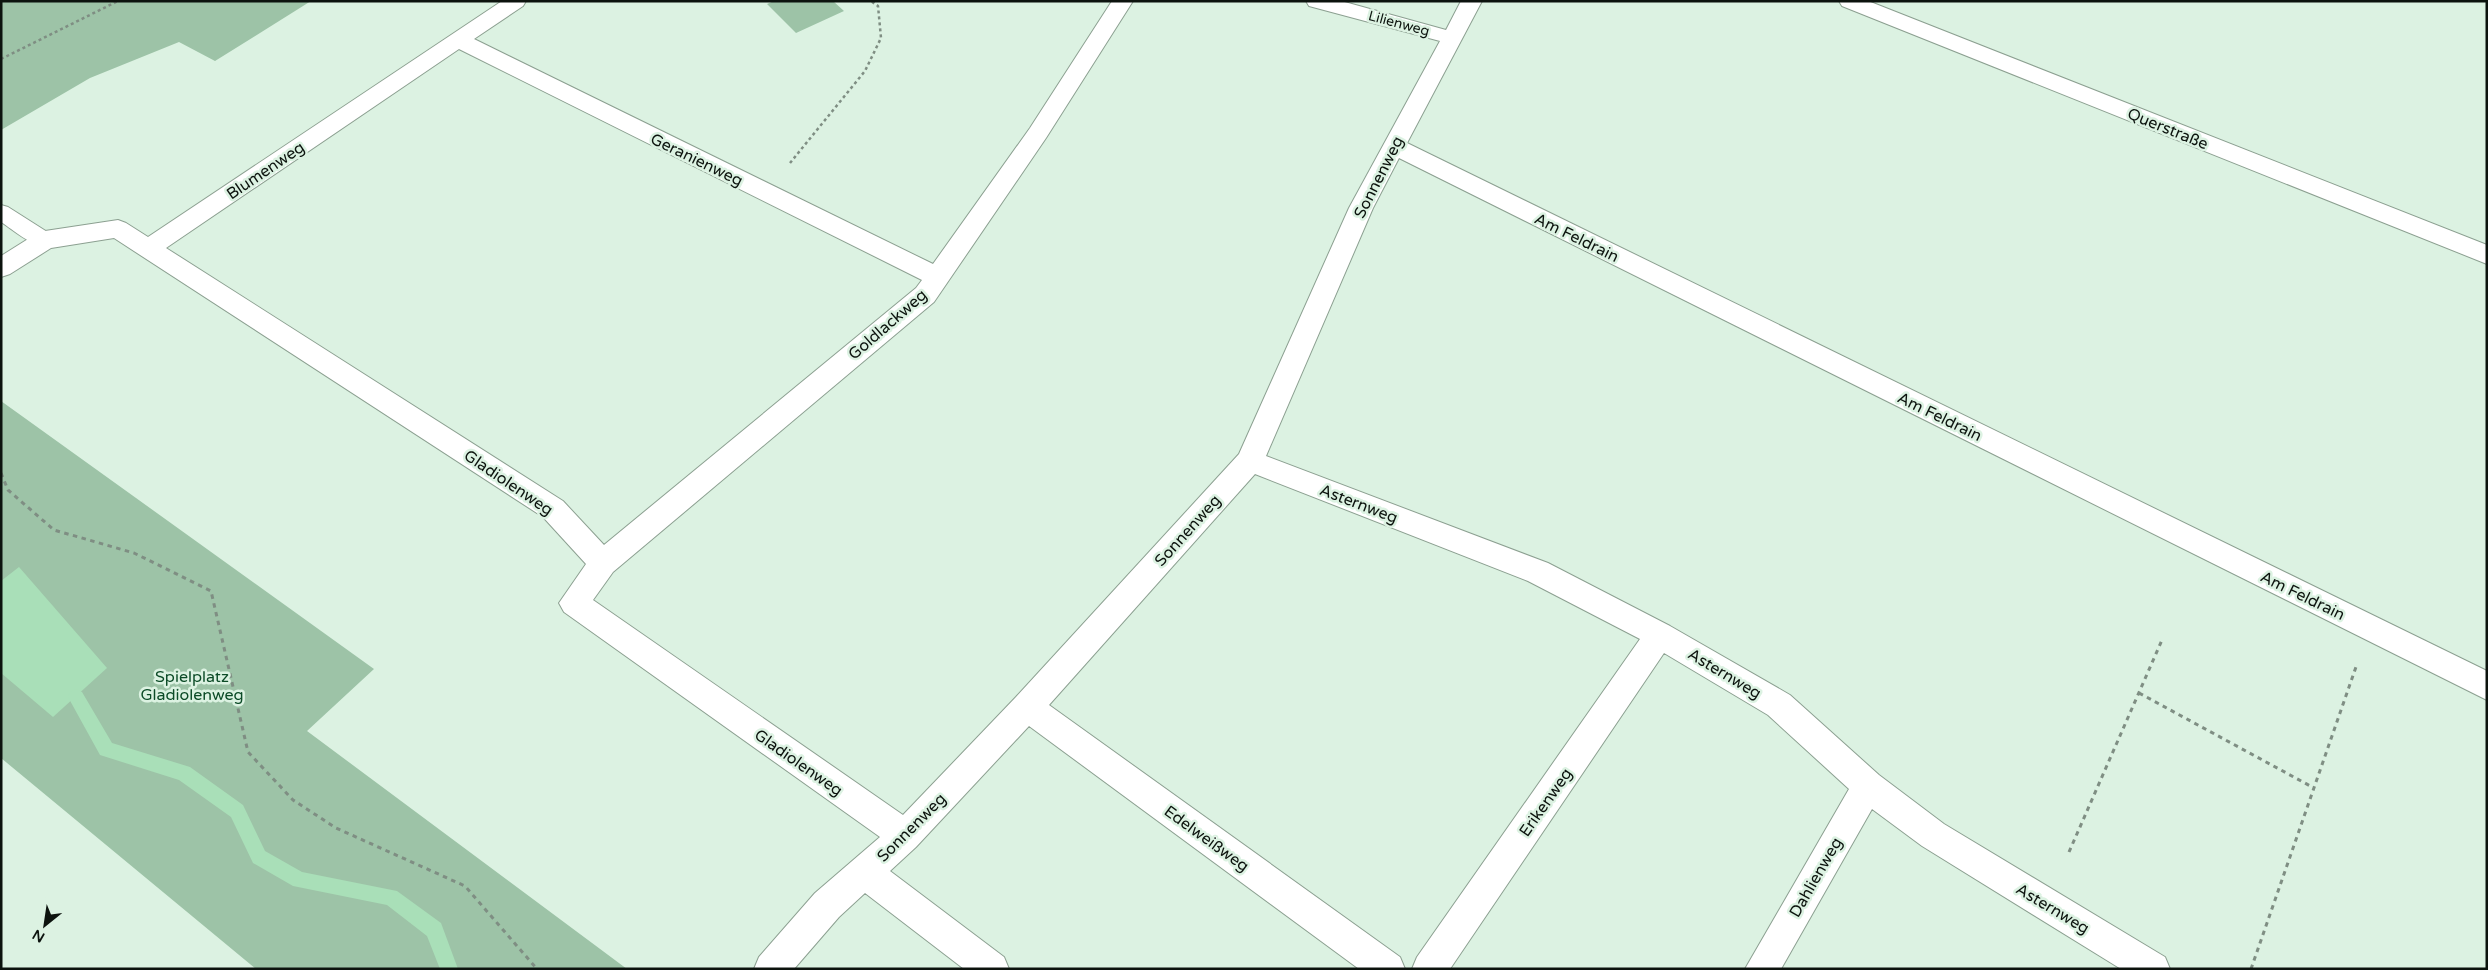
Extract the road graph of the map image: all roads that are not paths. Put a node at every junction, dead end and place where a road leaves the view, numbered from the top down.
1 (516, 1) edge
2 (1124, 1) edge
3 (1316, 1) edge
4 (1472, 1) edge
5 (1849, 1) edge
6 (1452, 38) junction
7 (458, 40) junction
8 (1393, 146) junction
9 (1, 212) edge
10 (45, 240) junction
11 (148, 249) junction
12 (2487, 255) edge
13 (1, 268) edge
14 (937, 278) junction
15 (1250, 461) junction
16 (603, 563) junction
17 (1660, 635) junction
18 (2487, 686) edge
19 (1027, 707) junction
20 (1868, 786) junction
21 (905, 836) junction
22 (864, 872) junction
23 (771, 969) edge
24 (992, 969) edge
25 (1388, 969) edge
26 (1430, 969) edge
27 (1762, 969) edge
28 (2153, 969) edge

1 - 7 street, Blumenweg
2 - 14 street, Goldlackweg
3 - 6 street, Lilienweg
4 - 6 street, Sonnenweg
5 - 12 street, Querstraße
6 - 8 street, Sonnenweg
7 - 11 street, Blumenweg
7 - 14 street, Geranienweg
8 - 15 street, Sonnenweg
8 - 18 street, Am Feldrain
9 - 10 lane
10 - 11 street
10 - 13 street
11 - 16 street, Gladiolenweg
14 - 16 street, Goldlackweg
15 - 17 street, Asternweg
15 - 19 street, Sonnenweg
16 - 21 street, Gladiolenweg
17 - 20 street, Asternweg
17 - 26 street, Erikenweg
19 - 21 street, Sonnenweg
19 - 25 street, Edelweißweg
20 - 27 street, Dahlienweg
20 - 28 street, Asternweg
21 - 22 street, Sonnenweg
22 - 23 street, Sonnenweg
22 - 24 street

